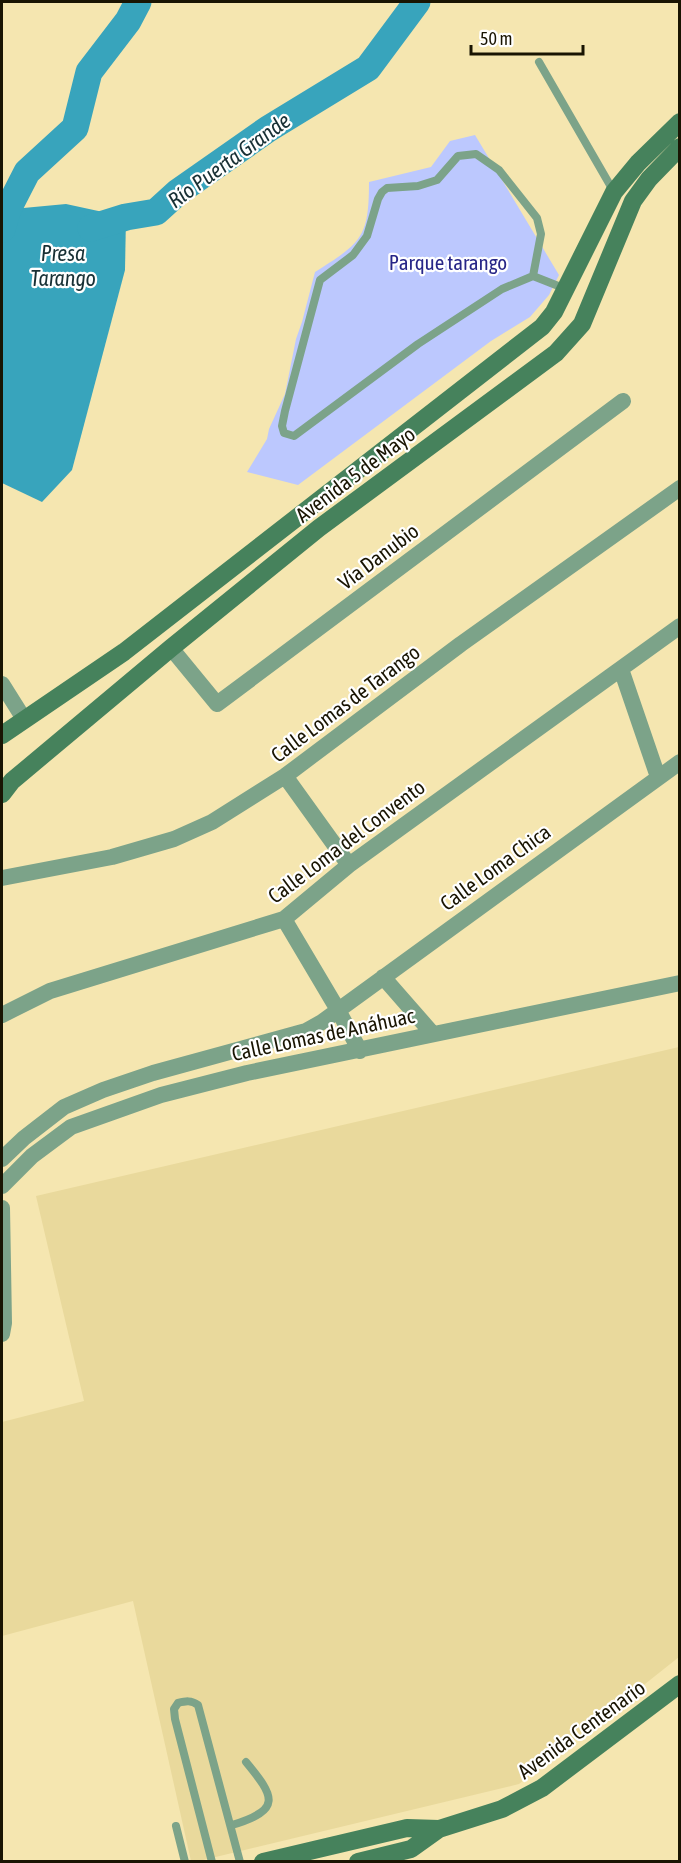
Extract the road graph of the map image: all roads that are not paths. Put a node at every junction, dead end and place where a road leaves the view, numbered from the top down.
1 (539, 62) dead end
2 (680, 122) edge
3 (680, 147) edge
4 (614, 192) junction
5 (533, 276) junction
6 (566, 289) junction
7 (623, 401) dead end
8 (680, 488) edge
9 (680, 626) edge
10 (171, 648) junction
11 (621, 669) junction
12 (2, 684) edge
13 (24, 718) junction
14 (2, 735) edge
15 (680, 762) edge
16 (285, 776) junction
17 (658, 777) junction
18 (2, 794) edge
19 (349, 865) junction
20 (2, 878) edge
21 (284, 919) junction
22 (383, 977) junction
23 (680, 983) edge
24 (338, 1010) junction
25 (2, 1016) edge
26 (432, 1033) junction
27 (360, 1051) junction
28 (2, 1160) edge
29 (2, 1186) edge
30 (2, 1208) edge
31 (2, 1334) edge
32 (680, 1684) edge
33 (246, 1762) dead end
34 (232, 1825) junction
35 (176, 1827) dead end
36 (439, 1829) junction
37 (184, 1862) edge
38 (212, 1862) edge
39 (240, 1862) edge
40 (262, 1862) edge
41 (358, 1862) edge

1 - 4 lane
2 - 4 main road, Avenida 5 de Mayo
3 - 10 main road, Avenida 5 de Mayo
4 - 6 main road, Avenida 5 de Mayo
5 - 5 lane
5 - 6 lane
6 - 13 main road, Avenida 5 de Mayo
7 - 10 street, Vía Danubio
8 - 16 street, Calle Lomas de Tarango
9 - 11 street, Calle Loma del Convento
10 - 18 main road, Avenida 5 de Mayo
11 - 17 street
11 - 19 street, Calle Loma del Convento
12 - 13 street
13 - 14 main road, Avenida 5 de Mayo
15 - 17 street, Calle Loma Chica
16 - 19 street
16 - 20 street, Calle Lomas de Tarango
17 - 22 street, Calle Loma Chica
19 - 21 street, Calle Loma del Convento
21 - 24 street
21 - 25 street, Calle Loma del Convento
22 - 24 street, Calle Loma Chica
22 - 26 street
23 - 26 street, Calle Lomas de Anáhuac
24 - 27 street
24 - 28 street, Calle Lomas de Anáhuac
26 - 27 street, Calle Lomas de Anáhuac
27 - 29 street, Calle Lomas de Anáhuac
30 - 31 street
32 - 36 main road, Avenida Centenario
33 - 34 lane
34 - 38 lane
34 - 39 lane
35 - 37 lane
36 - 40 main road, Avenida Centenario
36 - 41 main road, Avenida Centenario

